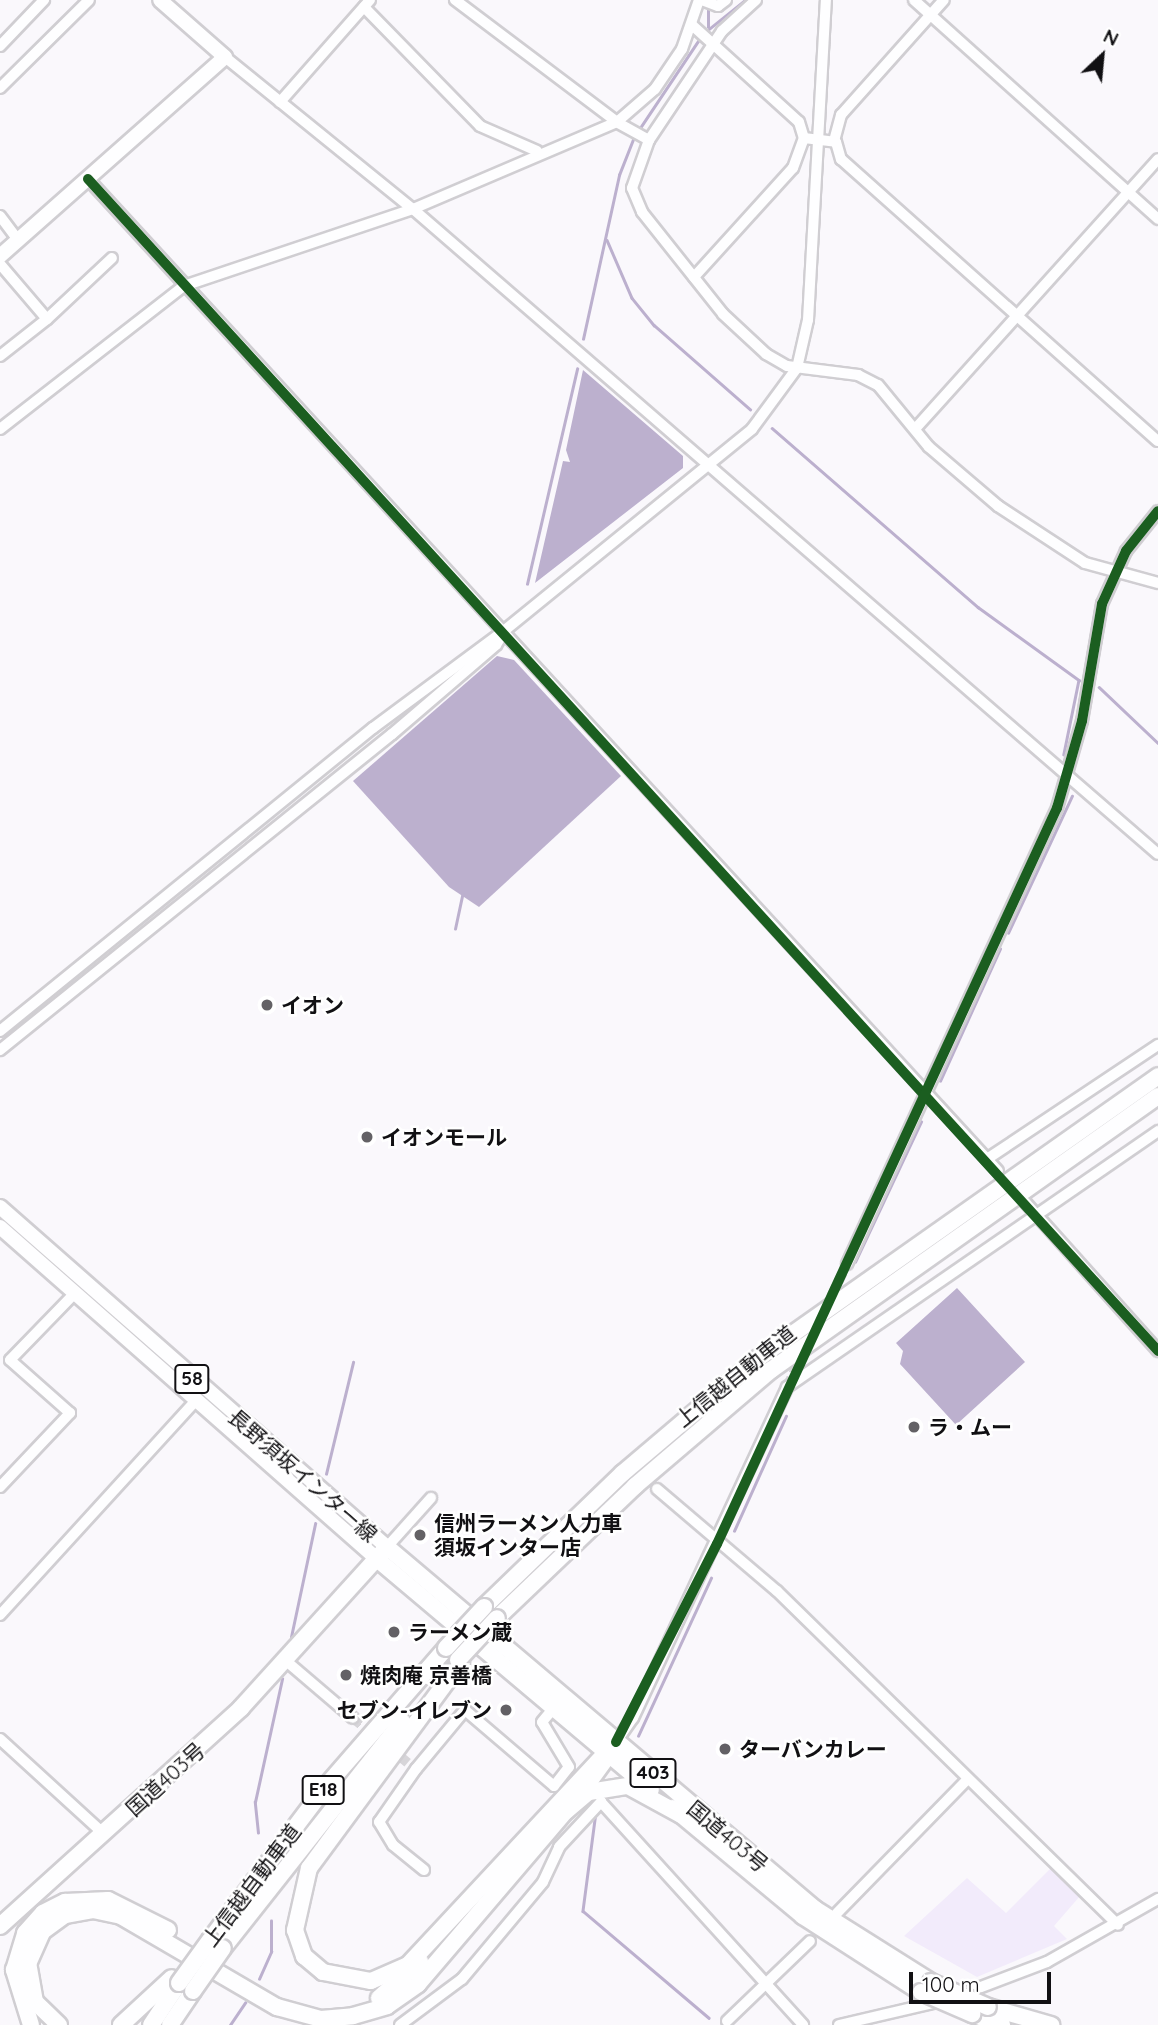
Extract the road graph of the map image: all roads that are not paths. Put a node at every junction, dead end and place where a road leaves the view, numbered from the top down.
1 (44, 0) edge
2 (89, 0) edge
3 (160, 0) edge
4 (455, 0) edge
5 (701, 0) edge
6 (756, 0) edge
7 (826, 0) edge
8 (914, 0) edge
9 (944, 0) edge
10 (720, 2) edge
11 (367, 3) edge
12 (931, 15) junction
13 (694, 26) junction
14 (712, 42) junction
15 (0, 46) edge
16 (225, 57) junction
17 (0, 88) edge
18 (280, 102) junction
19 (617, 122) junction
20 (804, 138) junction
21 (818, 138) junction
22 (646, 139) junction
23 (834, 141) junction
24 (537, 151) junction
25 (1158, 159) edge
26 (88, 179) junction
27 (1128, 192) junction
28 (413, 209) junction
29 (0, 216) edge
30 (1158, 219) edge
31 (18, 240) junction
32 (0, 256) edge
33 (112, 258) dead end
34 (0, 264) edge
35 (694, 277) junction
36 (184, 286) junction
37 (1017, 314) junction
38 (47, 319) junction
39 (0, 356) edge
40 (797, 368) junction
41 (0, 429) edge
42 (915, 429) junction
43 (1158, 442) edge
44 (709, 464) junction
45 (1158, 512) edge
46 (1116, 572) junction
47 (1158, 583) edge
48 (505, 630) junction
49 (1069, 776) junction
50 (1158, 854) edge
51 (0, 1031) edge
52 (1158, 1045) edge
53 (0, 1050) edge
54 (1158, 1076) edge
55 (924, 1090) junction
56 (1158, 1096) edge
57 (1158, 1132) edge
58 (987, 1159) junction
59 (998, 1171) dead end
60 (1025, 1202) dead end
61 (0, 1207) edge
62 (1034, 1212) junction
63 (0, 1227) edge
64 (846, 1264) tunnel mouth
65 (74, 1294) junction
66 (0, 1350) edge
67 (1158, 1351) edge
68 (10, 1360) junction
69 (196, 1400) junction
70 (0, 1487) edge
71 (657, 1489) dead end
72 (431, 1498) dead end
73 (717, 1544) junction
74 (382, 1553) junction
75 (491, 1613) junction
76 (0, 1615) edge
77 (455, 1657) junction
78 (285, 1660) junction
79 (553, 1709) junction
80 (353, 1718) tunnel mouth
81 (0, 1739) edge
82 (609, 1749) junction
83 (967, 1780) junction
84 (566, 1811) junction
85 (681, 1815) junction
86 (103, 1833) junction
87 (424, 1870) dead end
88 (1158, 1899) edge
89 (837, 1913) dead end
90 (1118, 1924) junction
91 (0, 1926) edge
92 (442, 1929) junction
93 (810, 1941) dead end
94 (212, 1942) junction
95 (771, 1983) junction
96 (181, 1984) junction
97 (418, 1984) junction
98 (926, 1987) junction
99 (727, 2021) dead end
100 (31, 2025) edge
101 (59, 2025) edge
102 (121, 2025) edge
103 (151, 2025) edge
104 (170, 2025) edge
105 (369, 2025) edge
106 (400, 2025) edge
107 (803, 2025) edge
108 (839, 2025) edge
109 (1002, 2025) edge
110 (1051, 2025) edge

1 - 15 street
2 - 17 street
3 - 16 main road
4 - 19 street
5 - 10 street
5 - 13 street
6 - 14 street
7 - 21 street
8 - 12 street
9 - 12 street
11 - 18 street
11 - 24 street
12 - 23 street
12 - 27 street
13 - 14 street
13 - 19 street
14 - 20 street
14 - 22 street
16 - 18 street
16 - 26 main road
18 - 28 street
19 - 22 street
19 - 24 street
20 - 21 street
20 - 35 street
21 - 23 street
21 - 40 street
22 - 35 street
23 - 37 street
24 - 28 street
25 - 27 street
26 - 31 main road
26 - 36 street
27 - 30 street
27 - 37 street
28 - 36 street
28 - 44 street
29 - 31 street
31 - 32 main road
33 - 38 street
34 - 38 street
35 - 40 street
36 - 41 street
36 - 48 street
37 - 42 street
37 - 43 street
38 - 39 street
40 - 42 street
40 - 44 street
42 - 46 street
44 - 48 street
44 - 49 street
45 - 46 street
46 - 47 street
46 - 49 street
48 - 51 street
48 - 53 street
48 - 55 street
49 - 50 street
49 - 55 street
52 - 58 street
54 - 75 highway, 上信越自動車道 / E18
55 - 58 street
55 - 64 street
56 - 75 highway, 上信越自動車道 / E18
57 - 62 street
58 - 59 street
60 - 62 street
61 - 74 main road, 長野須坂インター線 / 58
62 - 67 street
62 - 73 street
63 - 65 main road, 長野須坂インター線 / 58
65 - 68 street
65 - 69 main road, 長野須坂インター線 / 58
66 - 68 street
68 - 70 street
69 - 74 main road, 長野須坂インター線 / 58
69 - 76 street
71 - 73 street
72 - 74 street
73 - 82 street
73 - 83 street
74 - 78 highway, 国道403号
74 - 79 highway, 国道403号 / 403
74 - 82 highway, 国道403号 / 403
75 - 77 highway, 上信越自動車道 / E18, bridge
77 - 92 highway
77 - 94 highway, 上信越自動車道 / E18
77 - 94 highway, 上信越自動車道 / E18
78 - 80 street
78 - 86 highway, 国道403号
79 - 82 highway, 国道403号 / 403
79 - 87 street
81 - 86 street
82 - 84 highway
82 - 85 highway, 国道403号 / 403
82 - 92 highway
82 - 98 highway, 国道403号 / 403
83 - 89 street
83 - 90 street
84 - 85 highway
84 - 97 highway
85 - 98 highway, 国道403号 / 403
86 - 91 highway, 国道403号
88 - 90 street
90 - 108 street
92 - 100 highway
93 - 95 street
94 - 96 highway
94 - 96 highway, 上信越自動車道 / E18, bridge
95 - 99 street
95 - 106 street
95 - 107 street
96 - 102 highway
96 - 103 highway, 上信越自動車道 / E18
96 - 104 highway, 上信越自動車道 / E18
97 - 101 highway
97 - 105 highway
98 - 109 highway, 国道403号 / 403, bridge
98 - 110 highway, 国道403号 / 403, bridge

